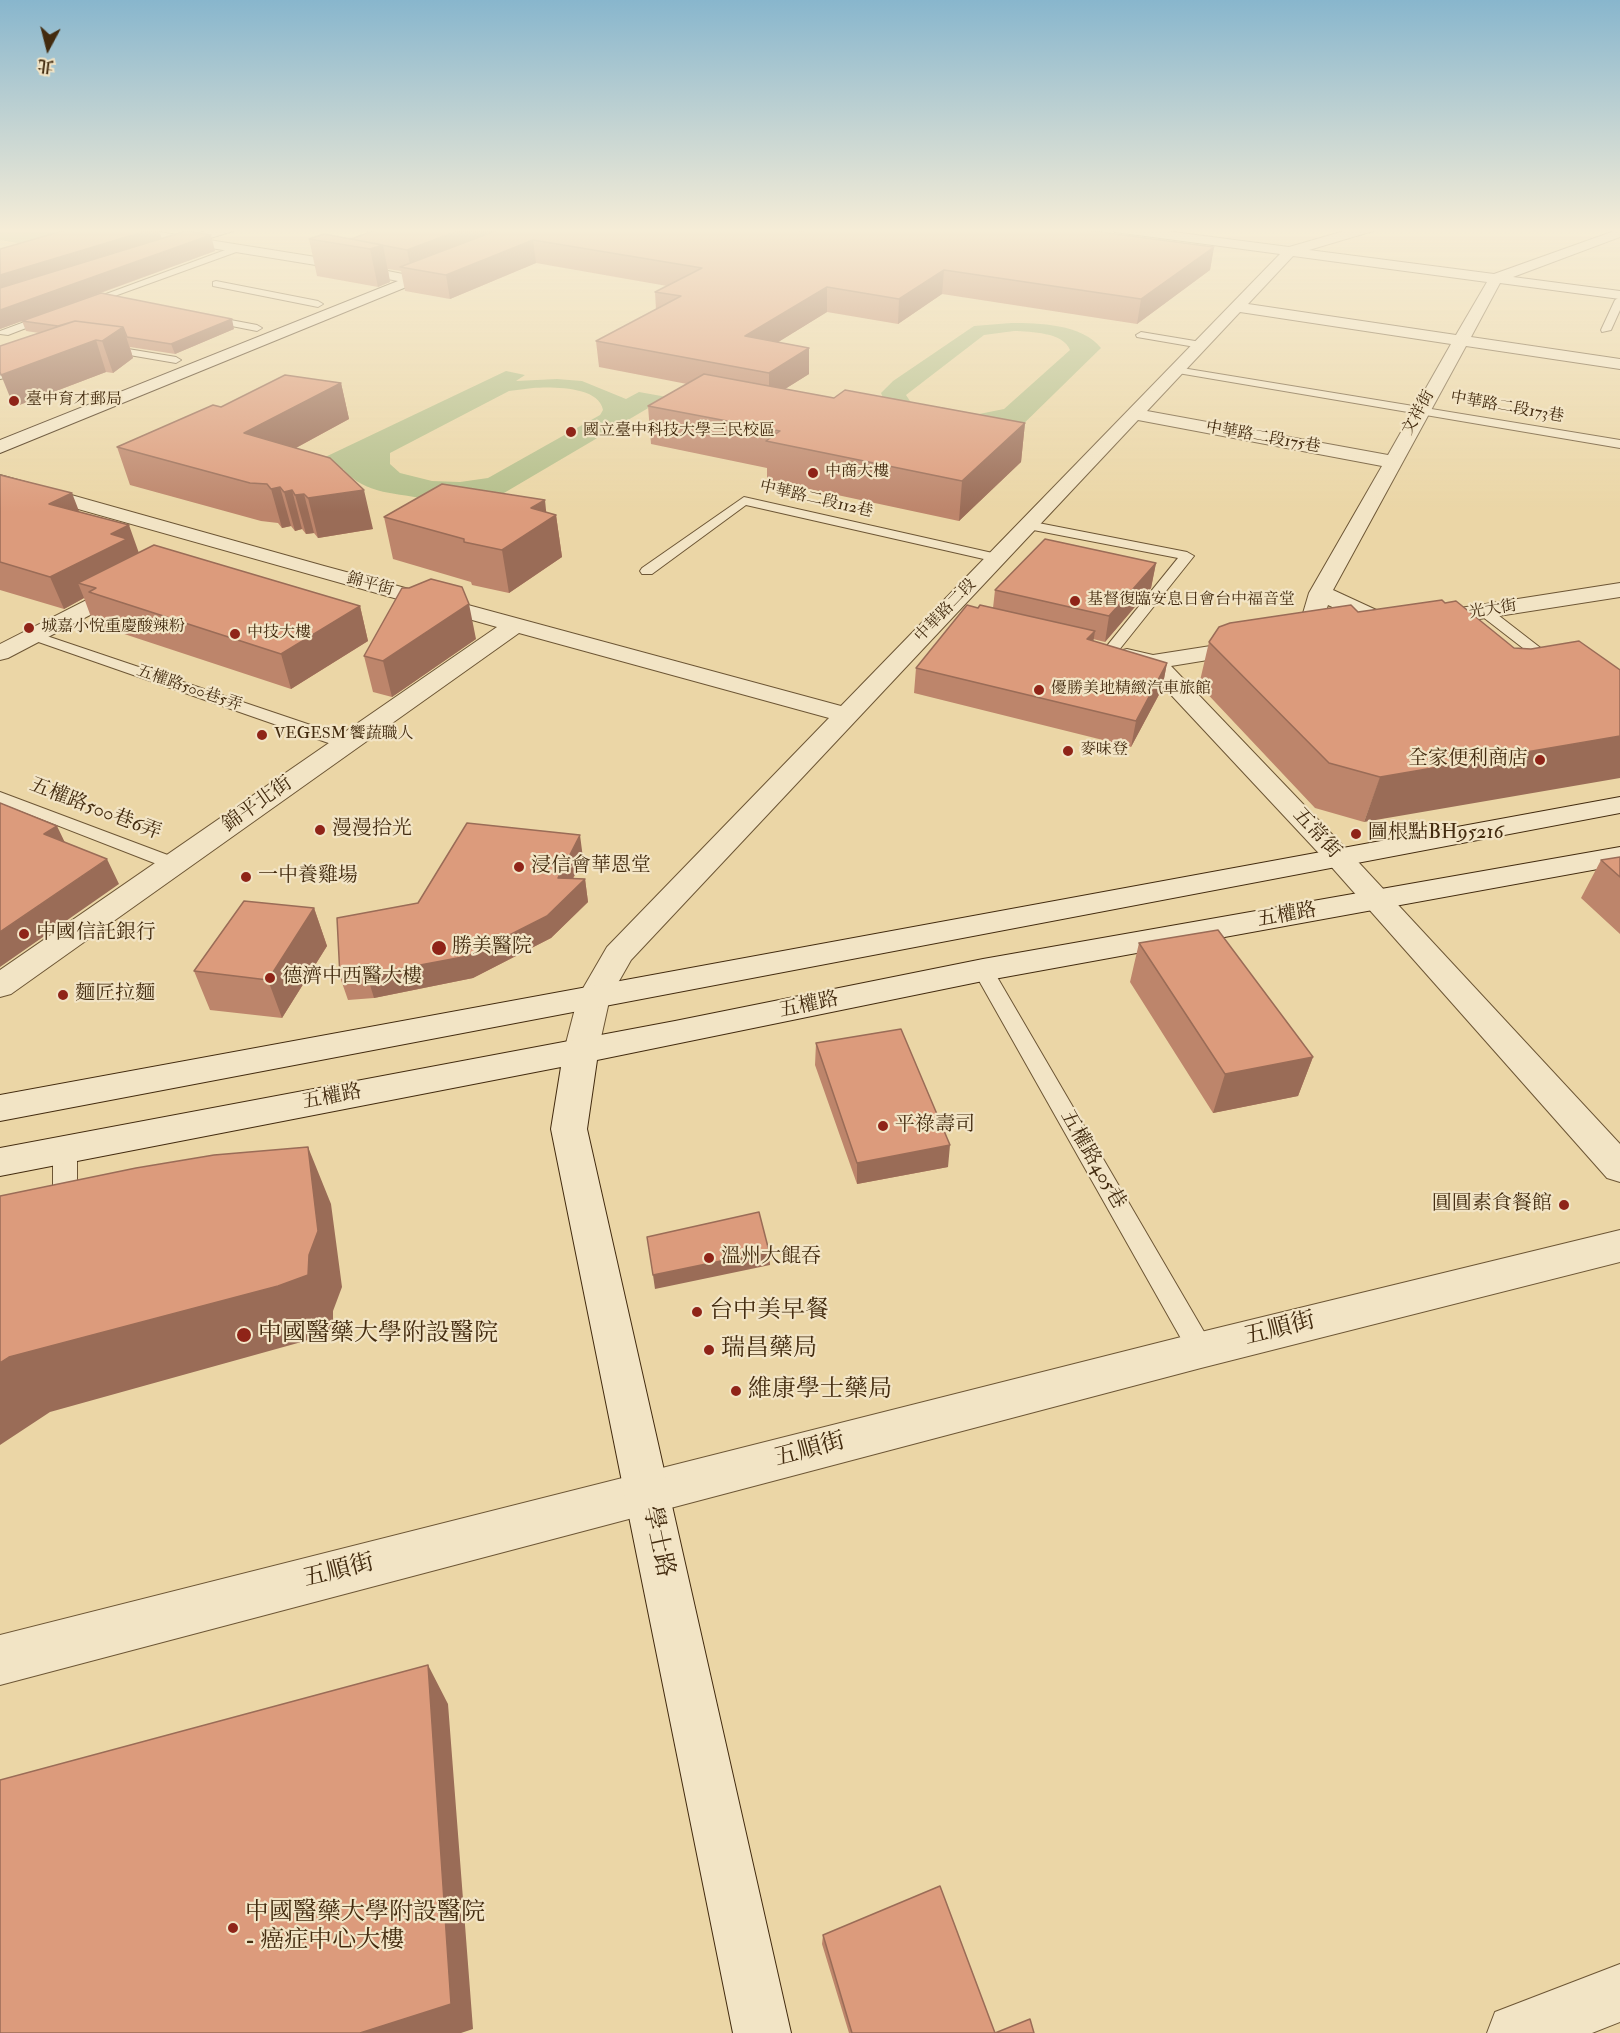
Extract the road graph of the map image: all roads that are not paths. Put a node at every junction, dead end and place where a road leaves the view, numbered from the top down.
1 (29, 323) edge
2 (230, 323) edge
3 (270, 323) edge
4 (307, 323) edge
5 (1222, 323) edge
6 (1348, 323) edge
7 (1470, 323) edge
8 (1609, 323) edge
9 (257, 328) junction
10 (1606, 330) dead end
11 (2, 332) edge
12 (1141, 335) edge
13 (28, 336) edge
14 (1461, 339) junction
15 (1201, 345) junction
16 (98, 347) dead end
17 (176, 360) junction
18 (1620, 364) edge
19 (1176, 370) junction
20 (110, 385) edge
21 (1420, 410) junction
22 (1133, 414) junction
23 (1620, 444) edge
24 (0, 447) edge
25 (1393, 462) junction
26 (0, 481) edge
27 (1028, 525) junction
28 (211, 544) junction
29 (187, 556) edge
30 (997, 558) junction
31 (647, 571) dead end
32 (146, 577) edge
33 (1620, 591) edge
34 (1320, 593) junction
35 (1484, 611) junction
36 (944, 613) junction
37 (977, 621) edge
38 (518, 624) junction
39 (1390, 625) junction
40 (1355, 630) edge
41 (1332, 634) edge
42 (32, 635) junction
43 (1290, 640) junction
44 (1099, 650) joint
45 (0, 653) edge
46 (1154, 662) junction
47 (1566, 675) edge
48 (844, 715) junction
49 (346, 743) junction
50 (0, 797) edge
51 (1620, 805) edge
52 (1620, 856) edge
53 (1338, 857) junction
54 (174, 864) junction
55 (1378, 900) junction
56 (983, 970) junction
57 (0, 986) edge
58 (594, 997) junction
59 (581, 1051) junction
60 (0, 1108) edge
61 (65, 1149) junction
62 (0, 1162) edge
63 (1620, 1168) edge
64 (54, 1231) edge
65 (1620, 1246) edge
66 (1201, 1350) junction
67 (647, 1493) junction
68 (0, 1659) edge
69 (1597, 2011) edge
70 (762, 2033) edge
71 (1515, 2033) edge

1 - 11 lane
2 - 9 lane
3 - 9 street
4 - 24 street
5 - 15 street, 中華路二段
6 - 14 street
7 - 14 street, 文祥街
8 - 10 lane
9 - 17 street
11 - 13 lane
12 - 15 lane
14 - 18 street
14 - 21 street, 文祥街
15 - 19 street, 中華路二段
16 - 17 lane
17 - 20 street
19 - 21 lane, 中華路二段173巷
19 - 22 street, 中華路二段
21 - 23 lane, 中華路二段173巷
21 - 25 street, 文祥街
22 - 25 street, 中華路二段175巷
22 - 27 street, 中華路二段
25 - 34 street, 文祥街
26 - 28 street, 錦平街
27 - 30 street, 中華路二段
27 - 44 lane
28 - 29 street
28 - 38 street, 錦平街
30 - 31 lane, 中華路二段112巷
30 - 36 street, 中華路二段
32 - 42 street
33 - 35 street, 光大街
34 - 39 street
34 - 43 street, 文祥街
35 - 39 street, 光大街
35 - 47 lane
36 - 37 street
36 - 48 street, 中華路二段
38 - 48 street, 錦平街
38 - 49 street, 錦平北街
39 - 40 street, 光大街
41 - 43 street
42 - 45 street
42 - 49 lane, 五權路500巷5弄
43 - 46 street
44 - 46 street
46 - 53 street, 五常街
48 - 58 street, 中華路二段
49 - 54 street, 錦平北街
50 - 54 lane, 五權路500巷6弄
51 - 53 street
52 - 55 street, 五權路
53 - 55 street, 五常街
53 - 58 street
54 - 57 street, 錦平北街
55 - 56 street, 五權路
55 - 63 street, 五常街
56 - 59 street, 五權路
56 - 66 lane, 五權路405巷
58 - 59 street, 中華路二段
58 - 60 street
59 - 61 street, 五權路
59 - 67 street, 學士路
61 - 62 street, 五權路
61 - 64 lane
65 - 66 street, 五順街
66 - 67 street, 五順街
67 - 68 street, 五順街
67 - 70 street, 學士路
69 - 71 street

